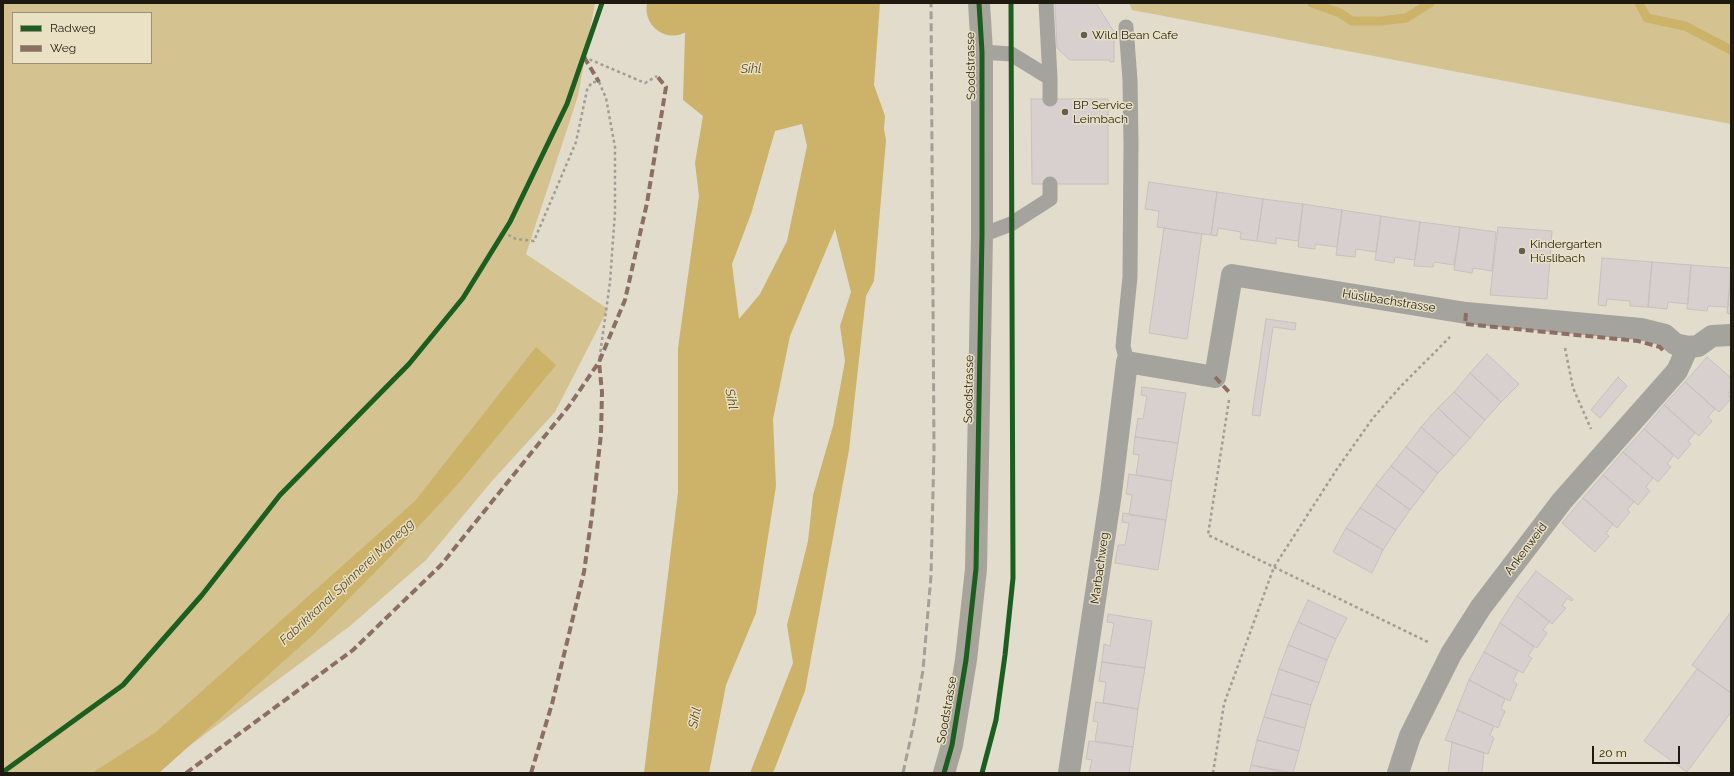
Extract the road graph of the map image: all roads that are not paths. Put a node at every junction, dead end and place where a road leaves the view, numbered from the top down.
1 (979, 3) edge
2 (1046, 3) edge
3 (1126, 27) dead end
4 (982, 52) junction
5 (1050, 78) junction
6 (1050, 98) dead end
7 (1050, 184) dead end
8 (982, 235) junction
9 (1731, 335) edge
10 (1688, 347) junction
11 (1127, 362) junction
12 (944, 773) edge
13 (1069, 773) edge
14 (1398, 773) edge

1 - 4 main road, Soodstrasse
2 - 5 lane
3 - 11 lane
4 - 5 lane
4 - 8 main road, Soodstrasse
5 - 6 lane
7 - 8 lane
8 - 12 main road, Soodstrasse
9 - 10 street
10 - 11 street, Hüslibachstrasse
10 - 14 street, Ankenweid
11 - 13 street, Marbachweg

